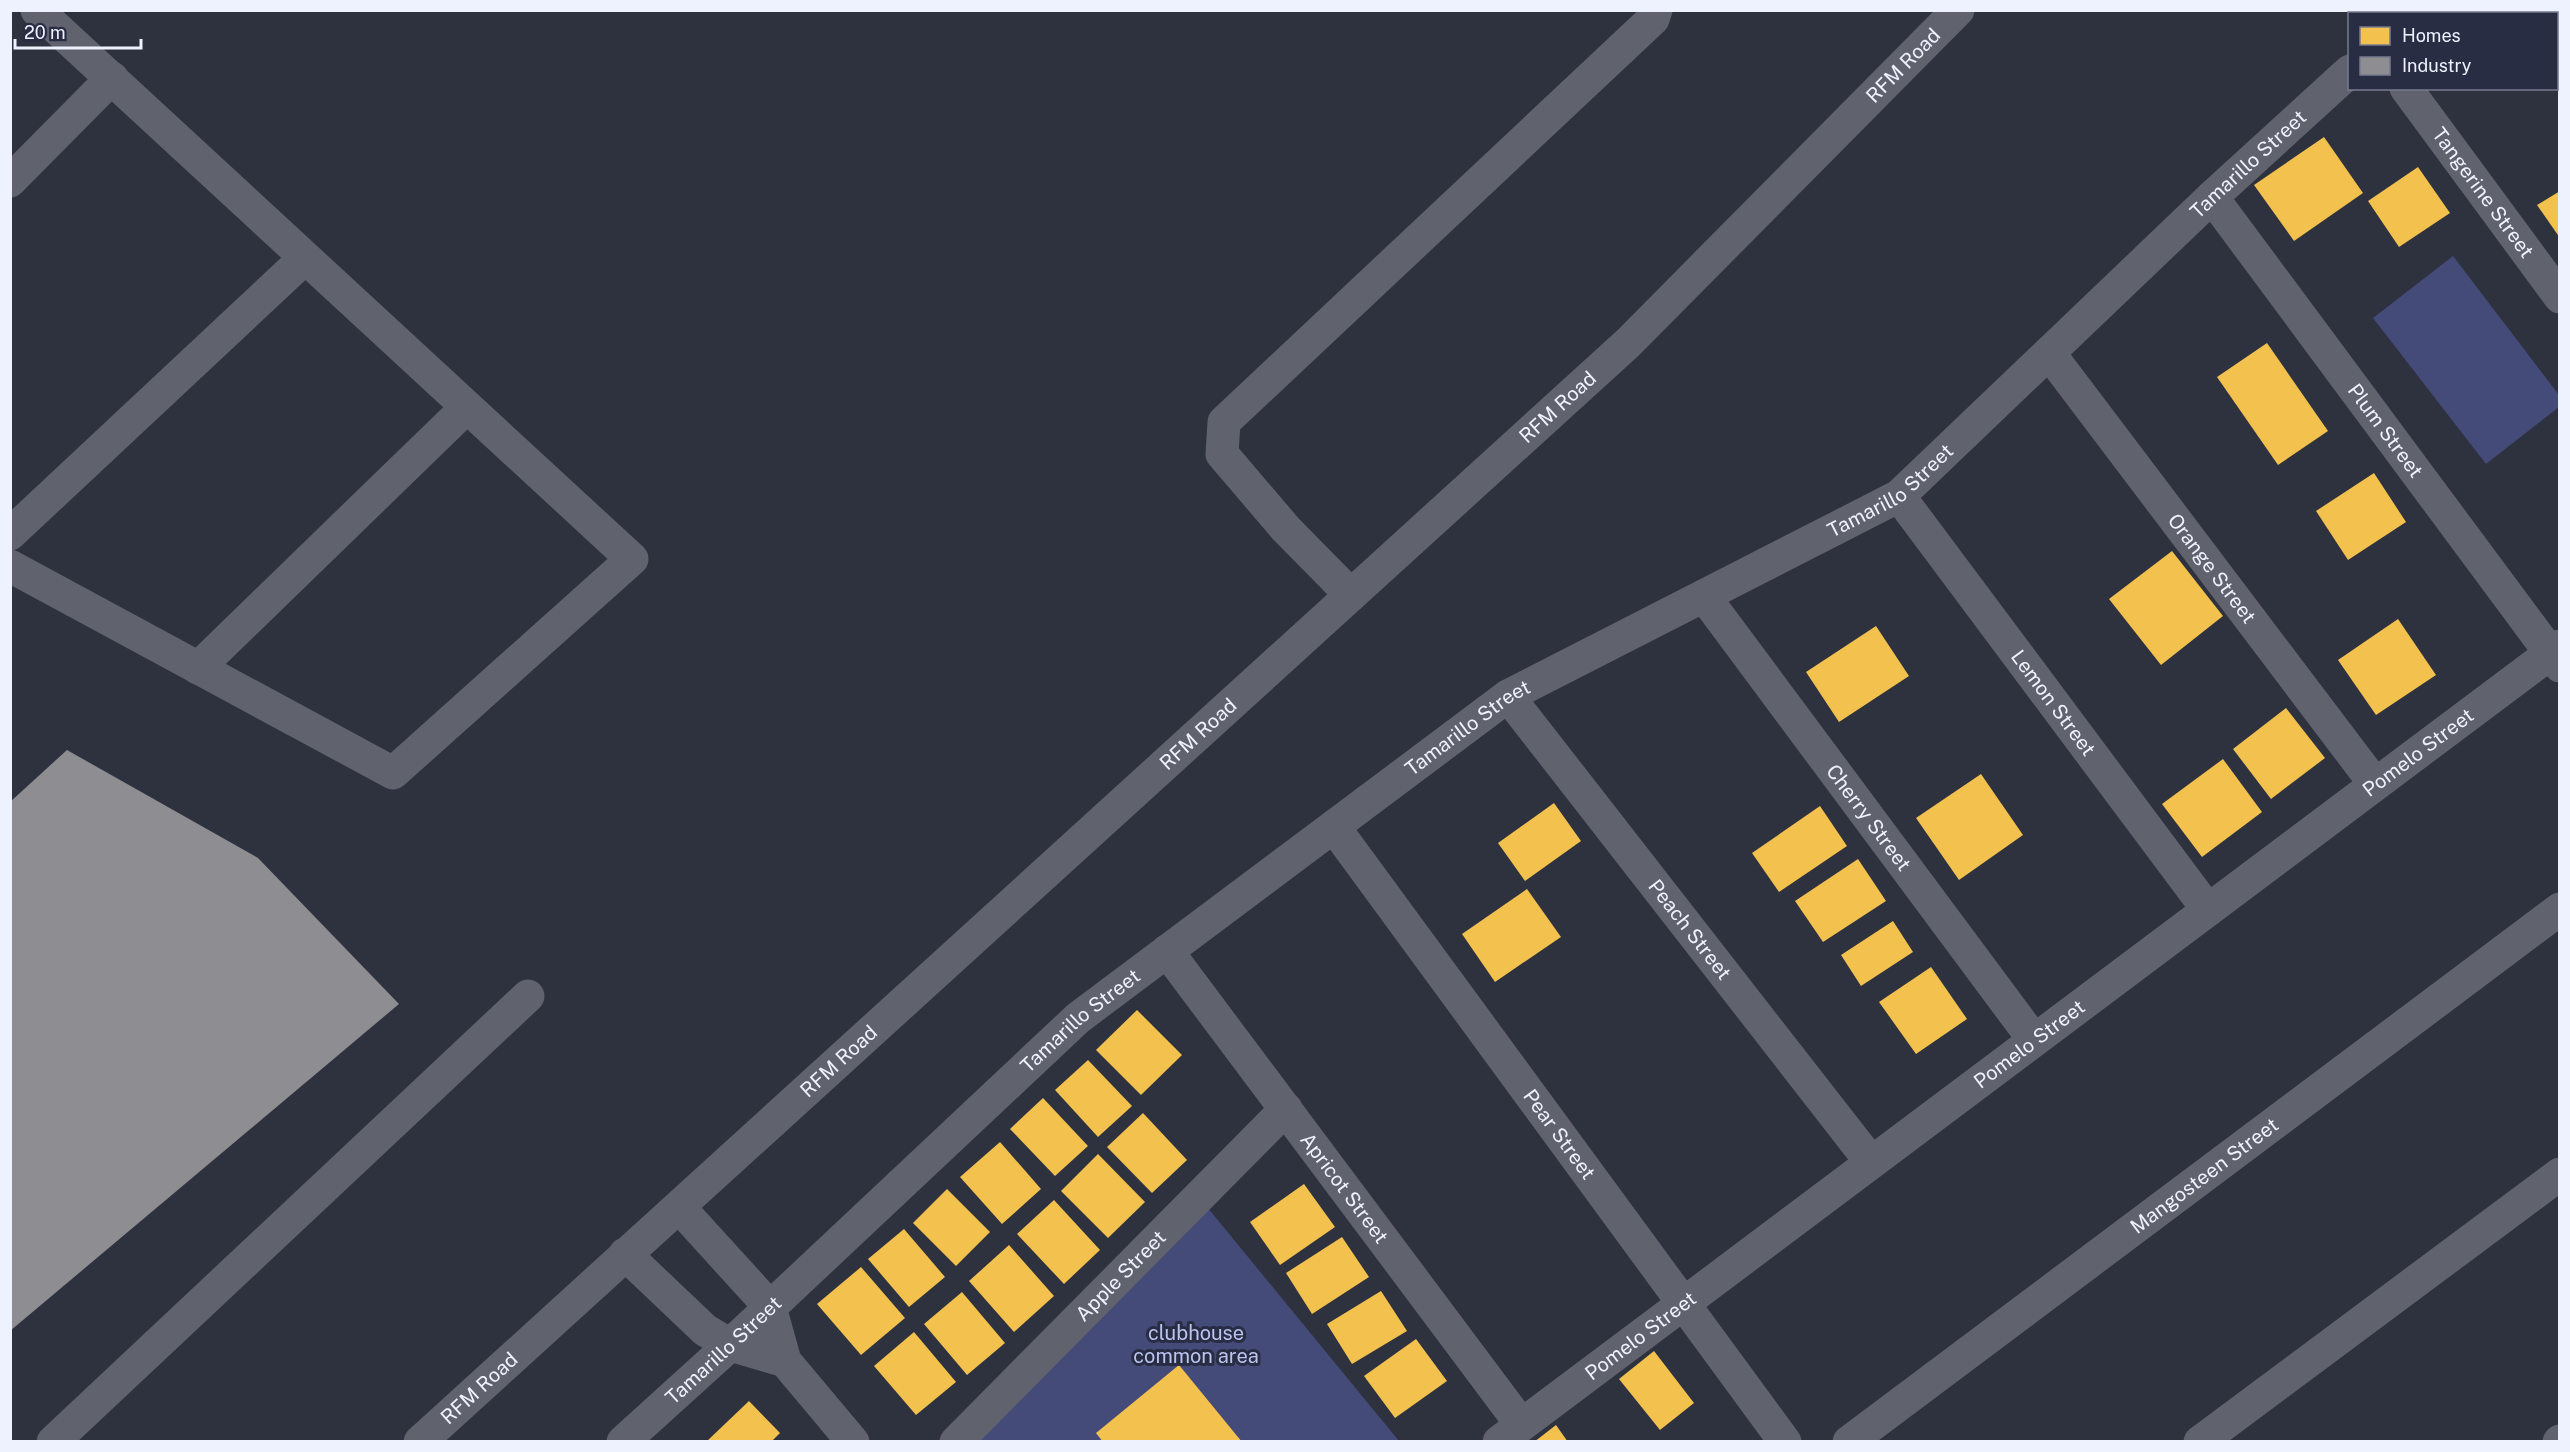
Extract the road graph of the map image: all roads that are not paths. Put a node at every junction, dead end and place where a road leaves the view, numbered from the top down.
1 (1656, 10) edge
2 (1958, 10) edge
3 (41, 12) edge
4 (2348, 72) edge
5 (112, 78) junction
6 (2407, 90) edge
7 (10, 181) edge
8 (2212, 197) junction
9 (305, 258) junction
10 (2559, 297) edge
11 (2049, 353) junction
12 (467, 407) junction
13 (1899, 496) junction
14 (10, 534) edge
15 (10, 566) edge
16 (1351, 595) junction
17 (1704, 596) junction
18 (2556, 655) edge
19 (198, 668) junction
20 (1508, 696) junction
21 (2375, 784) junction
22 (1334, 827) junction
23 (2559, 909) edge
24 (2208, 910) junction
25 (1167, 951) junction
26 (528, 996) dead end
27 (2034, 1040) junction
28 (1286, 1109) junction
29 (1871, 1162) junction
30 (2559, 1174) edge
31 (679, 1207) junction
32 (625, 1254) junction
33 (1683, 1303) junction
34 (770, 1307) junction
35 (730, 1345) junction
36 (785, 1361) junction
37 (1510, 1433) edge
38 (53, 1442) edge
39 (420, 1442) edge
40 (623, 1442) edge
41 (853, 1442) edge
42 (956, 1442) edge
43 (1785, 1442) edge
44 (1849, 1442) edge
45 (2200, 1442) edge

1 - 16 street
2 - 16 street, RFM Road
3 - 5 street
4 - 8 street, Tamarillo Street
5 - 7 street
5 - 9 street
6 - 10 street, Tangerine Street
8 - 11 street, Tamarillo Street
8 - 18 street, Plum Street
9 - 12 street
9 - 14 street
11 - 13 street, Tamarillo Street
11 - 21 street, Orange Street
12 - 19 street
12 - 19 street
13 - 17 street, Tamarillo Street
13 - 24 street, Lemon Street
15 - 19 street
16 - 31 street, RFM Road
17 - 20 street, Tamarillo Street
17 - 27 street, Cherry Street
18 - 21 street, Pomelo Street
20 - 22 street, Tamarillo Street
20 - 29 street, Peach Street
21 - 24 street, Pomelo Street
22 - 25 street, Tamarillo Street
22 - 33 street, Pear Street
23 - 44 street, Mangosteen Street
24 - 27 street, Pomelo Street
25 - 28 street, Apricot Street
25 - 34 street, Tamarillo Street
26 - 38 street
27 - 29 street, Pomelo Street
28 - 37 street, Apricot Street
28 - 42 street, Apple Street
29 - 33 street, Pomelo Street
30 - 45 street
31 - 32 street, RFM Road
31 - 34 street
32 - 35 street
32 - 39 street, RFM Road
33 - 37 street, Pomelo Street
33 - 43 street, Pear Street
34 - 35 street, Tamarillo Street
34 - 36 street
35 - 36 street
35 - 40 street, Tamarillo Street
36 - 41 street

